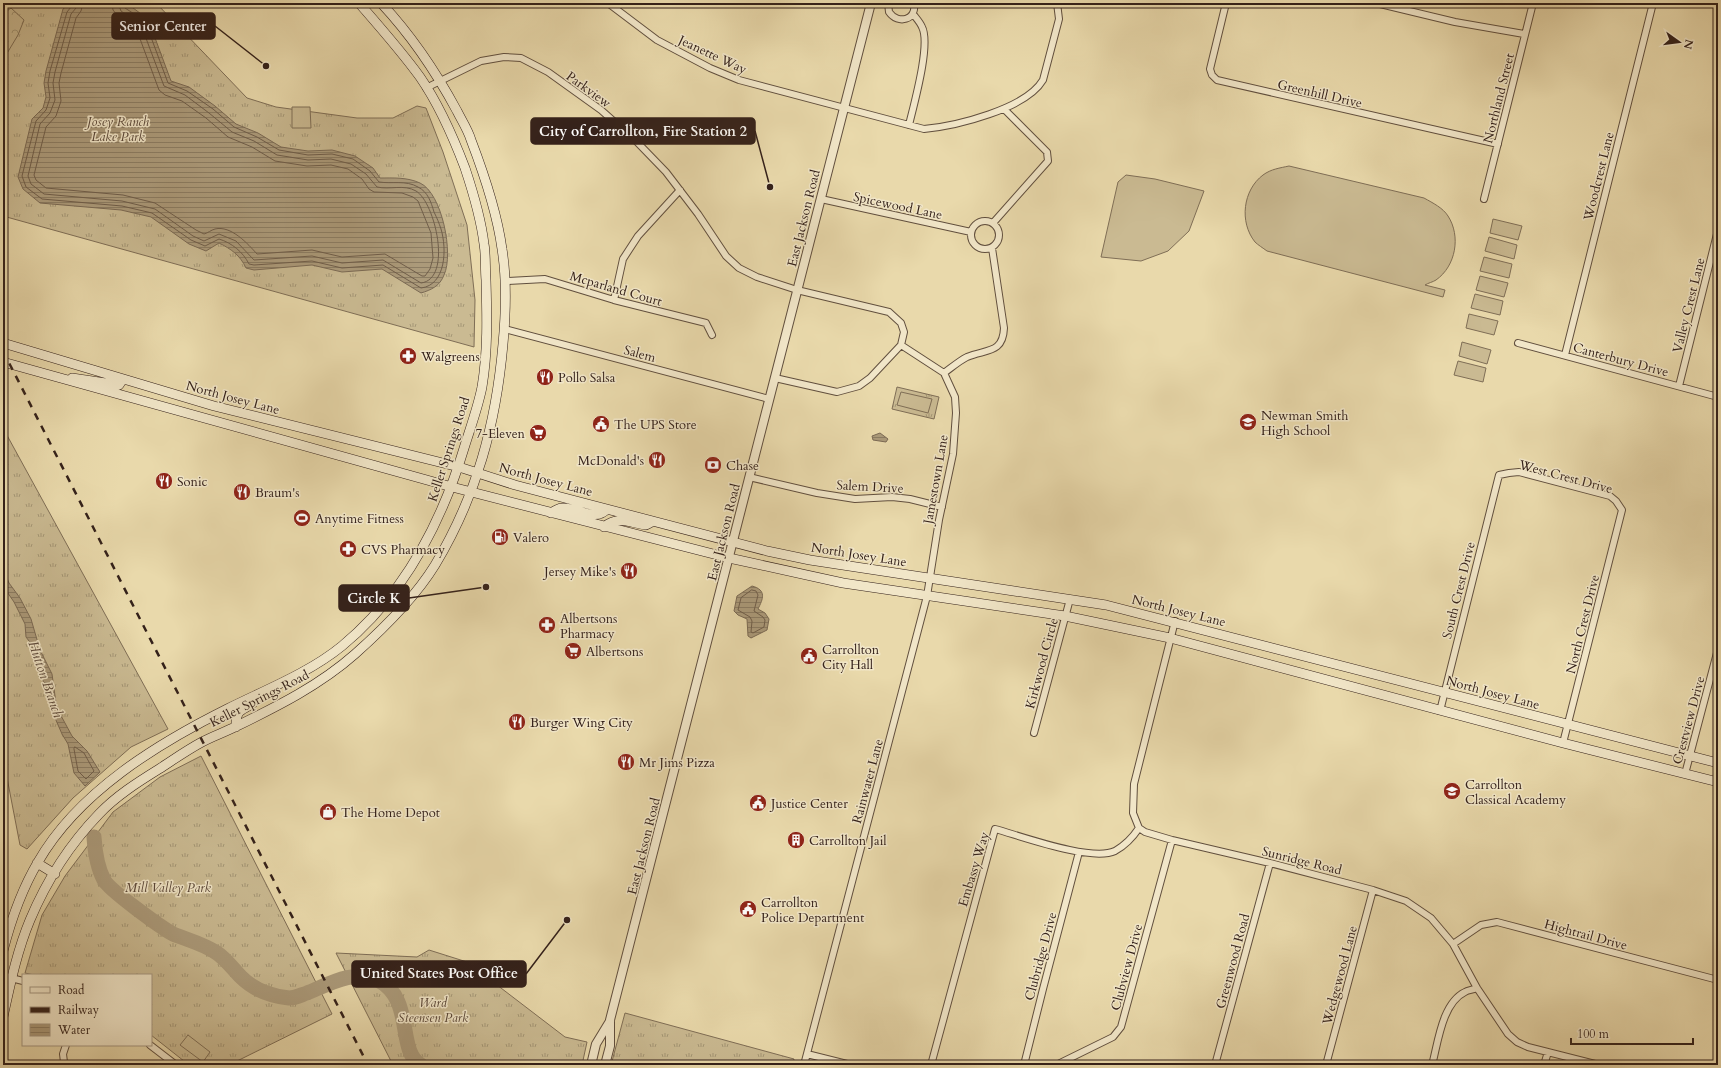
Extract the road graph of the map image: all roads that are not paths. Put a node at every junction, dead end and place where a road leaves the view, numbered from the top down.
1 (359, 3) edge
2 (381, 3) edge
3 (608, 3) edge
4 (870, 3) edge
5 (888, 3) edge
6 (914, 3) edge
7 (1057, 3) edge
8 (1226, 3) edge
9 (1376, 3) edge
10 (1533, 3) edge
11 (1654, 3) edge
12 (912, 14) junction
13 (1524, 34) junction
14 (441, 80) junction
15 (426, 88) junction
16 (844, 109) junction
17 (1004, 109) junction
18 (910, 125) junction
19 (1498, 144) junction
20 (680, 190) junction
21 (821, 199) junction
22 (1484, 199) dead end
23 (993, 223) junction
24 (1718, 230) edge
25 (971, 232) junction
26 (992, 248) junction
27 (506, 281) junction
28 (797, 290) junction
29 (614, 300) junction
30 (488, 328) junction
31 (504, 328) junction
32 (712, 335) dead end
33 (3, 343) edge
34 (1518, 343) dead end
35 (901, 345) junction
36 (1564, 355) junction
37 (3, 362) edge
38 (944, 373) junction
39 (55, 377) junction
40 (775, 378) junction
41 (123, 379) junction
42 (1679, 386) junction
43 (1718, 397) edge
44 (769, 399) junction
45 (459, 467) junction
46 (477, 474) junction
47 (1499, 475) joint
48 (749, 477) junction
49 (452, 487) junction
50 (472, 492) junction
51 (942, 507) junction
52 (607, 509) junction
53 (1622, 510) joint
54 (550, 513) junction
55 (653, 522) junction
56 (604, 527) junction
57 (732, 543) junction
58 (729, 558) junction
59 (930, 578) junction
60 (927, 596) junction
61 (1070, 599) junction
62 (1065, 616) junction
63 (1175, 621) junction
64 (1170, 638) junction
65 (1718, 649) edge
66 (263, 691) junction
67 (1444, 692) junction
68 (1440, 711) junction
69 (1567, 725) junction
70 (236, 727) junction
71 (1034, 733) dead end
72 (1563, 743) junction
73 (1690, 757) junction
74 (1718, 763) edge
75 (1685, 774) junction
76 (1718, 782) edge
77 (1139, 828) junction
78 (1172, 840) junction
79 (1079, 852) junction
80 (37, 863) junction
81 (1270, 863) junction
82 (55, 874) junction
83 (1374, 890) junction
84 (1453, 944) junction
85 (3, 951) edge
86 (7, 977) edge
87 (1718, 980) edge
88 (22, 981) edge
89 (1477, 988) junction
90 (3, 1017) edge
91 (610, 1020) junction
92 (66, 1046) edge
93 (151, 1046) edge
94 (1548, 1052) junction
95 (807, 1054) junction
96 (68, 1065) edge
97 (176, 1065) edge
98 (591, 1065) edge
99 (605, 1065) edge
100 (804, 1065) edge
101 (851, 1065) edge
102 (931, 1065) edge
103 (1024, 1065) edge
104 (1056, 1065) edge
105 (1215, 1065) edge
106 (1326, 1065) edge
107 (1432, 1065) edge
108 (1544, 1065) edge
109 (1599, 1065) edge

1 - 15 main road, Keller Springs Road
2 - 14 main road, Keller Springs Road
3 - 16 street, Jeanette Way
4 - 16 street, East Jackson Road
5 - 12 street
6 - 12 street
7 - 17 street, Jeanette Way
8 - 19 street, Greenhill Drive
9 - 13 street
10 - 13 street, Northland Street
11 - 36 street, Woodcrest Lane
12 - 18 street
13 - 19 street, Northland Street
14 - 15 street, Parkview
14 - 20 street, Parkview
14 - 27 main road, Keller Springs Road
15 - 30 main road, Keller Springs Road
16 - 18 street, Jeanette Way
16 - 21 street, East Jackson Road
17 - 18 street, Jeanette Way
17 - 23 street
19 - 22 street, Northland Street
20 - 28 street, Parkview
20 - 29 street
21 - 25 street, Spicewood Lane
21 - 28 street, East Jackson Road
23 - 25 street
23 - 26 street
24 - 42 street, Valley Crest Lane
25 - 26 street
26 - 38 street
27 - 29 street, Mcparland Court
27 - 31 main road, Keller Springs Road
28 - 35 street, Parkview
28 - 40 street, East Jackson Road
29 - 32 street, Mcparland Court
30 - 31 main road
30 - 45 main road, Keller Springs Road
31 - 44 street, Salem
31 - 46 main road, Keller Springs Road
33 - 41 main road, North Josey Lane
34 - 36 street, Canterbury Drive
35 - 38 street
35 - 40 street
36 - 42 street, Canterbury Drive
37 - 39 main road
38 - 51 street, Jamestown Lane
39 - 41 main road
39 - 49 main road
40 - 44 street, East Jackson Road
41 - 45 main road, North Josey Lane
42 - 43 street, Canterbury Drive
44 - 48 street, East Jackson Road
45 - 46 main road, North Josey Lane
45 - 49 main road, Keller Springs Road
46 - 50 main road, Keller Springs Road
46 - 52 main road, North Josey Lane
47 - 53 street, West Crest Drive
47 - 67 street, South Crest Drive
48 - 51 street, Salem Drive
48 - 57 street, East Jackson Road
49 - 50 main road
49 - 66 main road, Keller Springs Road
50 - 54 main road
50 - 70 main road, Keller Springs Road
51 - 59 street, Jamestown Lane
52 - 54 main road
52 - 55 main road, North Josey Lane
53 - 69 street, North Crest Drive
54 - 56 main road
55 - 56 main road
55 - 57 main road, North Josey Lane
56 - 58 main road
57 - 58 street, East Jackson Road
57 - 59 main road, North Josey Lane
58 - 60 main road
58 - 91 street, East Jackson Road
59 - 60 street, Jamestown Lane
59 - 61 main road, North Josey Lane
60 - 62 main road
60 - 95 street, Rainwater Lane
61 - 62 street, Kirkwood Circle
61 - 63 main road, North Josey Lane
62 - 64 main road
62 - 71 street, Kirkwood Circle
63 - 64 street
63 - 67 main road, North Josey Lane
64 - 68 main road
64 - 77 street
65 - 73 street, Crestview Drive
66 - 70 main road
66 - 80 main road, Keller Springs Road
67 - 68 street, South Crest Drive
67 - 69 main road, North Josey Lane
68 - 72 main road
69 - 72 street, North Crest Drive
69 - 73 main road, North Josey Lane
70 - 82 main road, Keller Springs Road
72 - 75 main road
73 - 74 main road, North Josey Lane
73 - 75 street, Crestview Drive
75 - 76 main road
77 - 78 street, Sunridge Road
77 - 79 street, Embassy Way
78 - 81 street, Sunridge Road
78 - 104 street, Clubview Drive
79 - 102 street, Embassy Way
79 - 103 street, Clubridge Drive
80 - 82 main road
80 - 85 main road, Keller Springs Road
81 - 83 street, Sunridge Road
81 - 105 street, Greenwood Road
82 - 86 main road, Keller Springs Road
83 - 84 street, Sunridge Road
83 - 106 street, Wedgewood Lane
84 - 87 street, Hightrail Drive
84 - 89 street, Sunridge Road
86 - 88 street
86 - 90 main road, Keller Springs Road
89 - 94 street, Sunridge Road
89 - 107 street
91 - 98 street, East Jackson Road
91 - 99 street, East Jackson Road
92 - 96 street
93 - 97 street
94 - 108 street
94 - 109 street, Sunridge Road
95 - 100 street, Rainwater Lane
95 - 101 street

